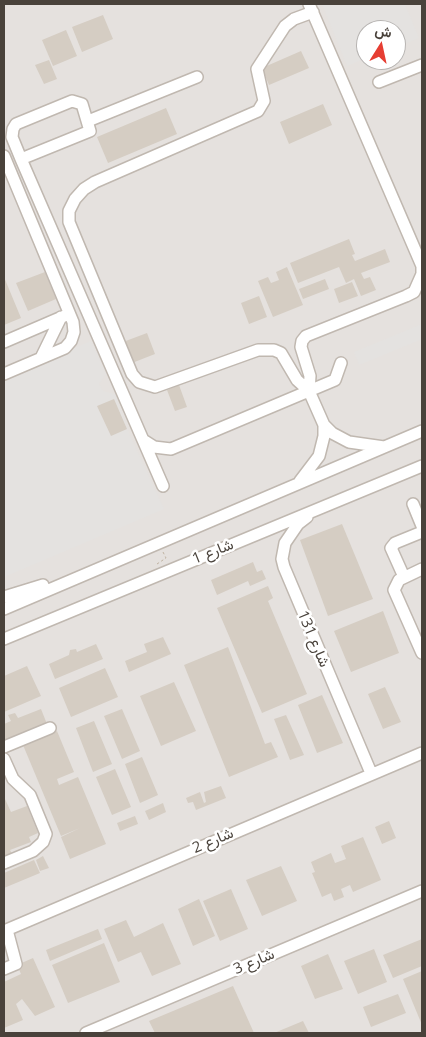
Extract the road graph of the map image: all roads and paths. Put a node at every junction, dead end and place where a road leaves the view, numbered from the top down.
1 (311, 8) edge
2 (422, 65) edge
3 (197, 77) dead end
4 (379, 82) dead end
5 (88, 121) junction
6 (4, 156) edge
7 (21, 159) junction
8 (65, 315) junction
9 (4, 342) edge
10 (41, 358) junction
11 (342, 363) dead end
12 (4, 374) edge
13 (309, 391) junction
14 (324, 425) junction
15 (422, 431) edge
16 (143, 440) junction
17 (384, 447) junction
18 (422, 466) edge
19 (299, 482) junction
20 (163, 486) dead end
21 (413, 504) dead end
22 (315, 510) junction
23 (422, 526) edge
24 (422, 532) edge
25 (159, 542) junction
26 (109, 564) junction
27 (422, 569) edge
28 (162, 574) junction
29 (404, 577) junction
30 (4, 597) edge
31 (4, 608) edge
32 (4, 639) edge
33 (422, 652) edge
34 (50, 728) dead end
35 (4, 747) edge
36 (421, 757) edge
37 (4, 759) edge
38 (371, 773) junction
39 (4, 863) edge
40 (422, 891) edge
41 (5, 930) edge
42 (4, 970) edge
43 (86, 1033) edge

1 - 13 street
1 - 13 street
2 - 4 street
3 - 5 street
5 - 7 street
5 - 7 street
6 - 8 street
7 - 16 street
8 - 9 street
8 - 10 street
8 - 10 street
10 - 12 street
11 - 13 street
13 - 14 street
13 - 16 street
14 - 17 street
14 - 19 street, شارع 1
15 - 17 street, شارع 1
16 - 20 street
17 - 19 street, شارع 1
18 - 22 street, شارع 1
19 - 25 street, شارع 1
21 - 23 street
22 - 28 street, شارع 1
22 - 38 street, شارع 131
24 - 29 street
25 - 26 street, شارع 1
25 - 28 path
26 - 30 street
26 - 31 street, شارع 1
27 - 29 street
28 - 32 street, شارع 1
29 - 33 street
34 - 35 street
36 - 38 street, شارع 2
37 - 39 street
38 - 41 street, شارع 2
40 - 43 street, شارع 3
41 - 42 street

